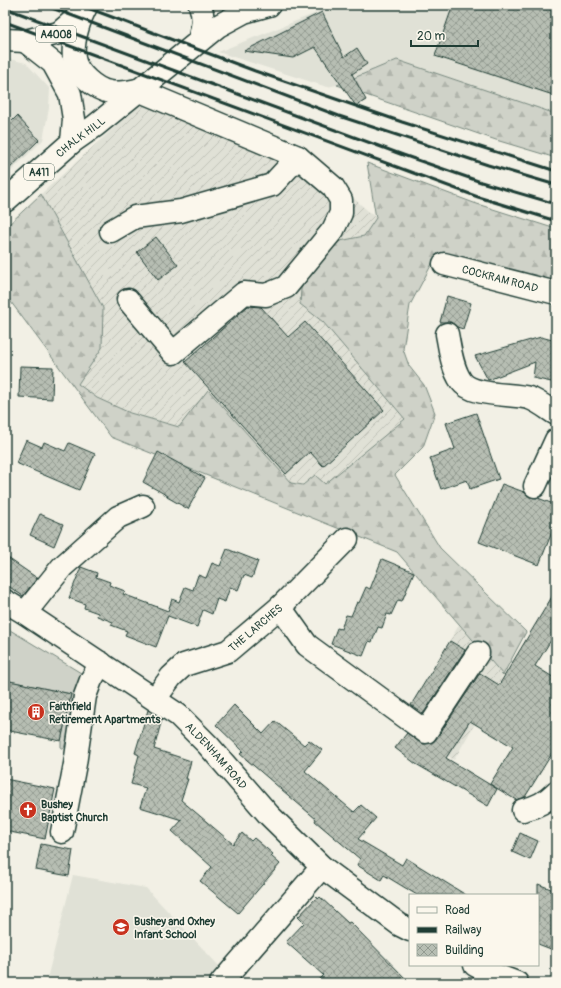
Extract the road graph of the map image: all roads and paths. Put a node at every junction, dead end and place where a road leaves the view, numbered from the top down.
1 (200, 5) edge
2 (260, 6) edge
3 (84, 10) edge
4 (15, 41) edge
5 (198, 41) junction
6 (138, 90) junction
7 (72, 142) junction
8 (298, 157) junction
9 (5, 201) edge
10 (111, 231) dead end
11 (444, 264) dead end
12 (556, 293) edge
13 (128, 300) dead end
14 (447, 334) dead end
15 (556, 414) edge
16 (556, 440) edge
17 (535, 486) dead end
18 (143, 506) dead end
19 (347, 539) dead end
20 (5, 601) edge
21 (280, 607) junction
22 (25, 613) junction
23 (478, 653) dead end
24 (101, 663) junction
25 (155, 699) junction
26 (556, 792) edge
27 (523, 810) dead end
28 (62, 832) dead end
29 (322, 867) junction
30 (409, 930) edge
31 (477, 966) edge
32 (221, 983) edge
33 (517, 983) edge

1 - 5 main road
2 - 5 main road, CHALK HILL
3 - 4 main road, A4008
3 - 6 main road
4 - 7 main road
5 - 6 main road, CHALK HILL
6 - 7 main road, CHALK HILL / A411
6 - 8 main road
7 - 9 main road, CHALK HILL / A411
8 - 10 main road
8 - 13 main road
11 - 12 main road, COCKRAM ROAD
14 - 15 main road
16 - 17 main road
18 - 22 main road
19 - 21 main road, THE LARCHES
20 - 22 main road, ALDENHAM ROAD
21 - 23 main road
21 - 25 main road, THE LARCHES
22 - 24 main road, ALDENHAM ROAD
24 - 25 main road, ALDENHAM ROAD
24 - 28 main road
25 - 29 main road, ALDENHAM ROAD
26 - 27 main road
29 - 30 main road, ALDENHAM ROAD
29 - 32 main road
31 - 33 main road

